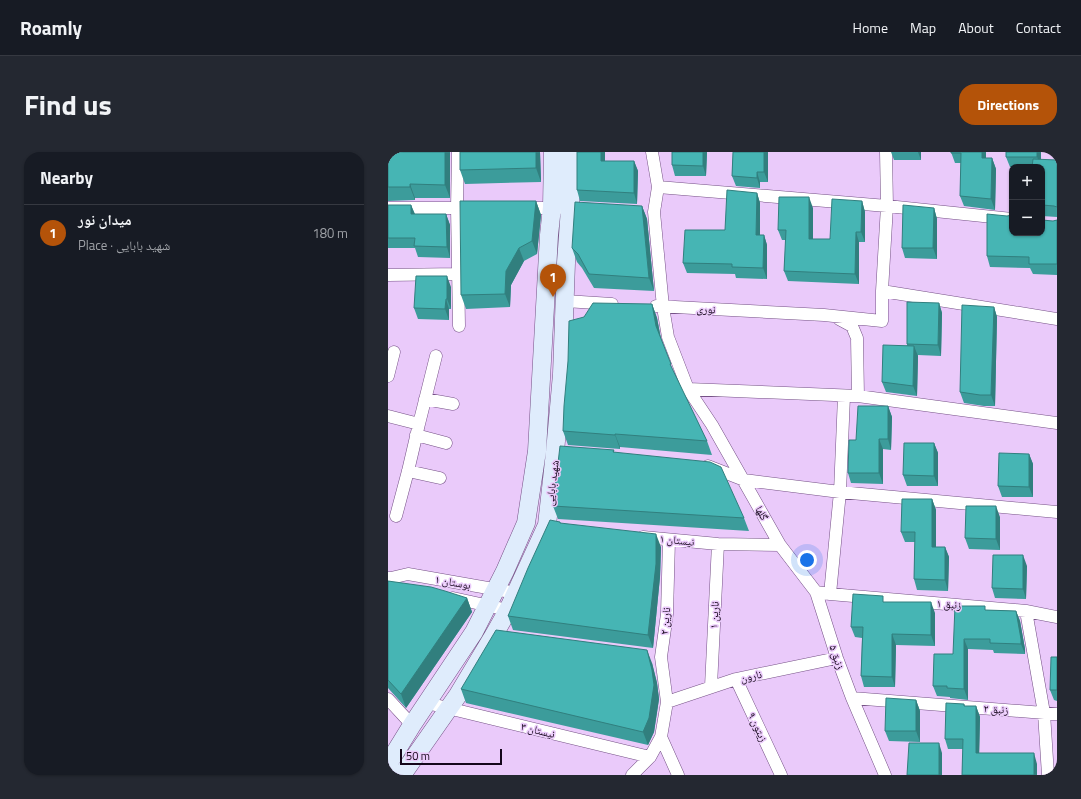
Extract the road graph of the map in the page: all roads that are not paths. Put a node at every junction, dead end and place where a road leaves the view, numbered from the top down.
1 (458, 152) edge
2 (553, 152) edge
3 (570, 152) edge
4 (652, 152) edge
5 (886, 152) edge
6 (658, 187) junction
7 (888, 206) junction
8 (388, 208) edge
9 (457, 208) junction
10 (487, 208) edge
11 (509, 208) edge
12 (569, 208) junction
13 (1009, 219) edge
14 (458, 274) junction
15 (388, 275) edge
16 (882, 291) junction
17 (565, 301) junction
18 (625, 305) edge
19 (648, 306) edge
20 (663, 307) junction
21 (832, 316) junction
22 (1057, 319) edge
23 (459, 326) dead end
24 (394, 352) dead end
25 (436, 356) dead end
26 (388, 376) edge
27 (688, 389) junction
28 (844, 396) junction
29 (858, 396) junction
30 (425, 399) junction
31 (453, 404) dead end
32 (388, 416) edge
33 (1057, 423) edge
34 (417, 429) junction
35 (446, 443) dead end
36 (537, 450) junction
37 (559, 452) junction
38 (700, 462) edge
39 (408, 471) junction
40 (440, 478) dead end
41 (744, 480) junction
42 (840, 492) junction
43 (1057, 512) edge
44 (396, 516) dead end
45 (526, 523) junction
46 (554, 526) junction
47 (631, 535) edge
48 (669, 540) junction
49 (718, 544) junction
50 (780, 545) junction
51 (390, 578) edge
52 (407, 586) edge
53 (496, 590) junction
54 (816, 592) junction
55 (516, 593) junction
56 (830, 594) junction
57 (444, 595) edge
58 (488, 606) junction
59 (508, 610) junction
60 (1026, 611) junction
61 (1057, 617) edge
62 (474, 632) junction
63 (502, 636) junction
64 (646, 655) edge
65 (661, 657) junction
66 (838, 658) junction
67 (736, 679) junction
68 (711, 686) junction
69 (852, 698) junction
70 (388, 699) edge
71 (667, 702) junction
72 (427, 703) junction
73 (449, 708) junction
74 (1044, 713) junction
75 (1057, 714) edge
76 (412, 725) junction
77 (661, 737) junction
78 (650, 758) junction
79 (388, 764) edge
80 (402, 775) edge
81 (632, 775) edge
82 (678, 775) edge
83 (781, 775) edge
84 (885, 775) edge
85 (1048, 775) edge

1 - 9 street
2 - 12 main road, شهید بابایی
3 - 12 main road, شهید بابایی
4 - 6 street, گلها
5 - 7 street
6 - 7 street
6 - 20 street, گلها
7 - 13 street
7 - 16 street
8 - 9 street
9 - 10 street
9 - 14 street
11 - 12 street
12 - 17 main road, شهید بابایی
12 - 36 main road, شهید بابایی
14 - 15 street
14 - 23 street
16 - 21 street, نوری
16 - 22 street
17 - 18 street
17 - 37 main road, شهید بابایی
19 - 20 street, نوری
20 - 21 street, نوری
20 - 27 street, گلها
21 - 29 street
24 - 26 street
25 - 30 street
27 - 28 street
27 - 41 street, گلها
28 - 29 street
28 - 42 street
29 - 33 street
30 - 31 street
30 - 34 street
32 - 34 street
34 - 35 street
34 - 39 street
36 - 37 street
36 - 45 main road, شهید بابایی
37 - 46 main road, شهید بابایی
38 - 41 street
39 - 40 street
39 - 44 street
41 - 42 street
41 - 50 street, گلها
42 - 43 street
42 - 56 street
45 - 46 street
45 - 53 main road, شهید بابایی
46 - 55 main road, شهید بابایی
47 - 48 street, نیستان ۱
48 - 49 street, نیستان ۱
48 - 65 street, نارین ۲
49 - 50 street, نیستان ۱
49 - 68 street, نارین ۱
50 - 54 street, زنبق ۵
51 - 52 street, بوستان ۱
51 - 53 street, بوستان ۱
53 - 55 street, بوستان ۱
53 - 58 main road, شهید بابایی
54 - 56 street, زنبق ۱
54 - 66 street, زنبق ۵
55 - 59 main road, شهید بابایی
56 - 60 street, زنبق ۱
57 - 58 street, بوستان ۱
58 - 59 street, بوستان ۱
58 - 62 main road, شهید بابایی
59 - 63 main road, شهید بابایی
60 - 61 street, زنبق ۱
60 - 74 street
62 - 63 street
62 - 72 main road, شهید بابایی
63 - 73 main road, شهید بابایی
64 - 65 street
65 - 71 street, نارین ۲
66 - 67 street, نارون
66 - 69 street, زنبق ۵
67 - 68 street, نارون
67 - 83 street, زیتون ۹
68 - 71 street, نارون
69 - 74 street, زنبق ۲
69 - 84 street, زنبق ۵
70 - 76 street
71 - 77 street, نارین ۲
72 - 73 street, نیستان ۳
72 - 76 main road, شهید بابایی
73 - 78 street, نیستان ۳
73 - 80 main road, شهید بابایی
74 - 75 street, زنبق ۲
74 - 85 street
76 - 79 main road, شهید بابایی
77 - 78 street
77 - 82 street
78 - 81 street

